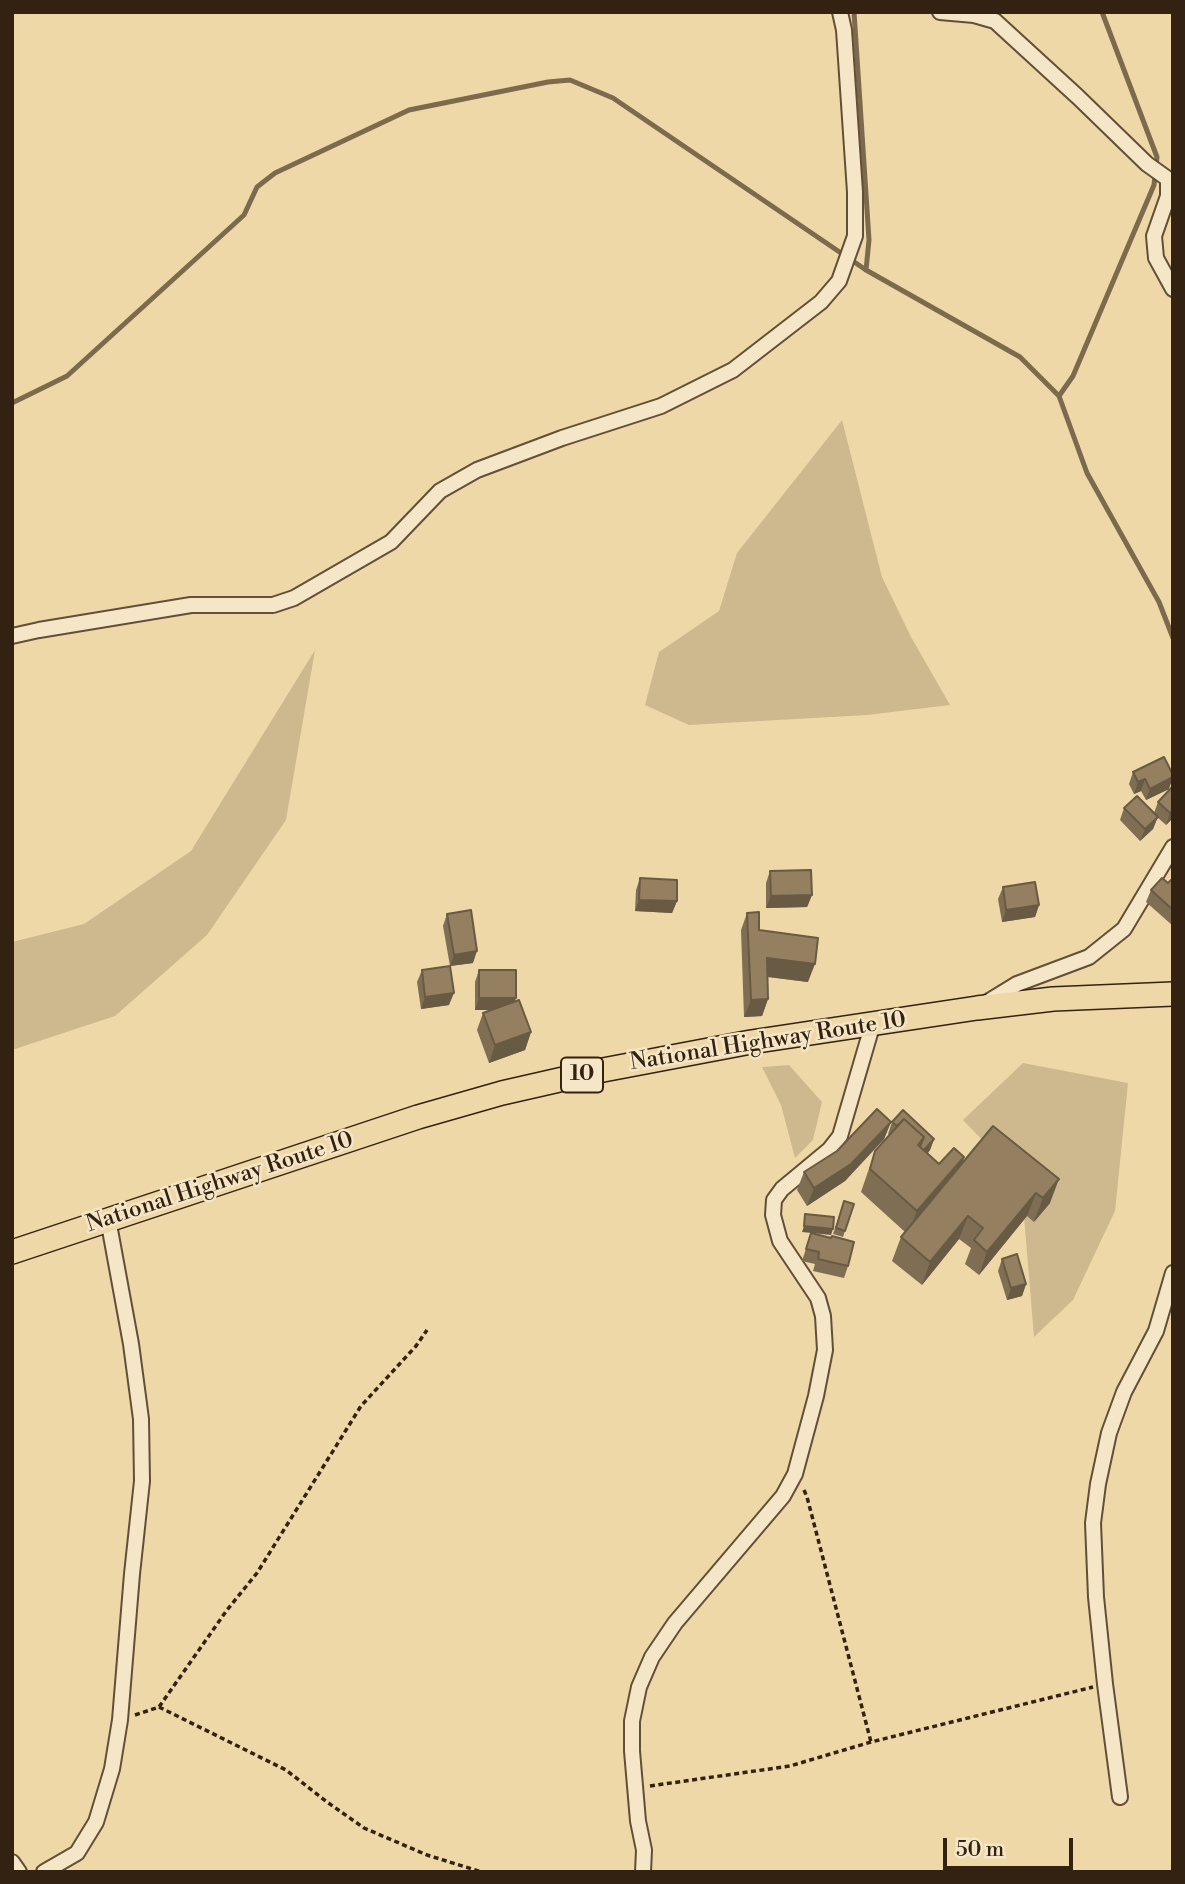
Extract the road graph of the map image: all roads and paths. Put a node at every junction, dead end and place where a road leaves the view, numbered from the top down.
1 (841, 12) edge
2 (940, 12) edge
3 (1173, 289) edge
4 (12, 636) edge
5 (1173, 847) edge
6 (1173, 994) edge
7 (977, 1009) junction
8 (873, 1023) junction
9 (108, 1219) junction
10 (12, 1252) edge
11 (1173, 1273) edge
12 (427, 1329) dead end
13 (795, 1474) junction
14 (1105, 1684) junction
15 (159, 1707) junction
16 (120, 1720) junction
17 (871, 1742) junction
18 (635, 1788) junction
19 (1120, 1797) dead end
20 (12, 1862) edge
21 (19, 1872) edge
22 (44, 1872) edge
23 (482, 1872) edge
24 (643, 1872) edge

1 - 4 street
2 - 3 street
5 - 7 street
6 - 7 highway, National Highway Route 10 / 10
7 - 8 highway, National Highway Route 10 / 10
8 - 9 highway, National Highway Route 10 / 10
8 - 13 street
9 - 10 highway, National Highway Route 10 / 10
9 - 16 street
11 - 14 street
12 - 15 path
13 - 17 path
13 - 18 street
14 - 17 path
14 - 19 street
15 - 16 path
15 - 23 path
16 - 22 street
17 - 18 path
18 - 24 street
20 - 21 street

